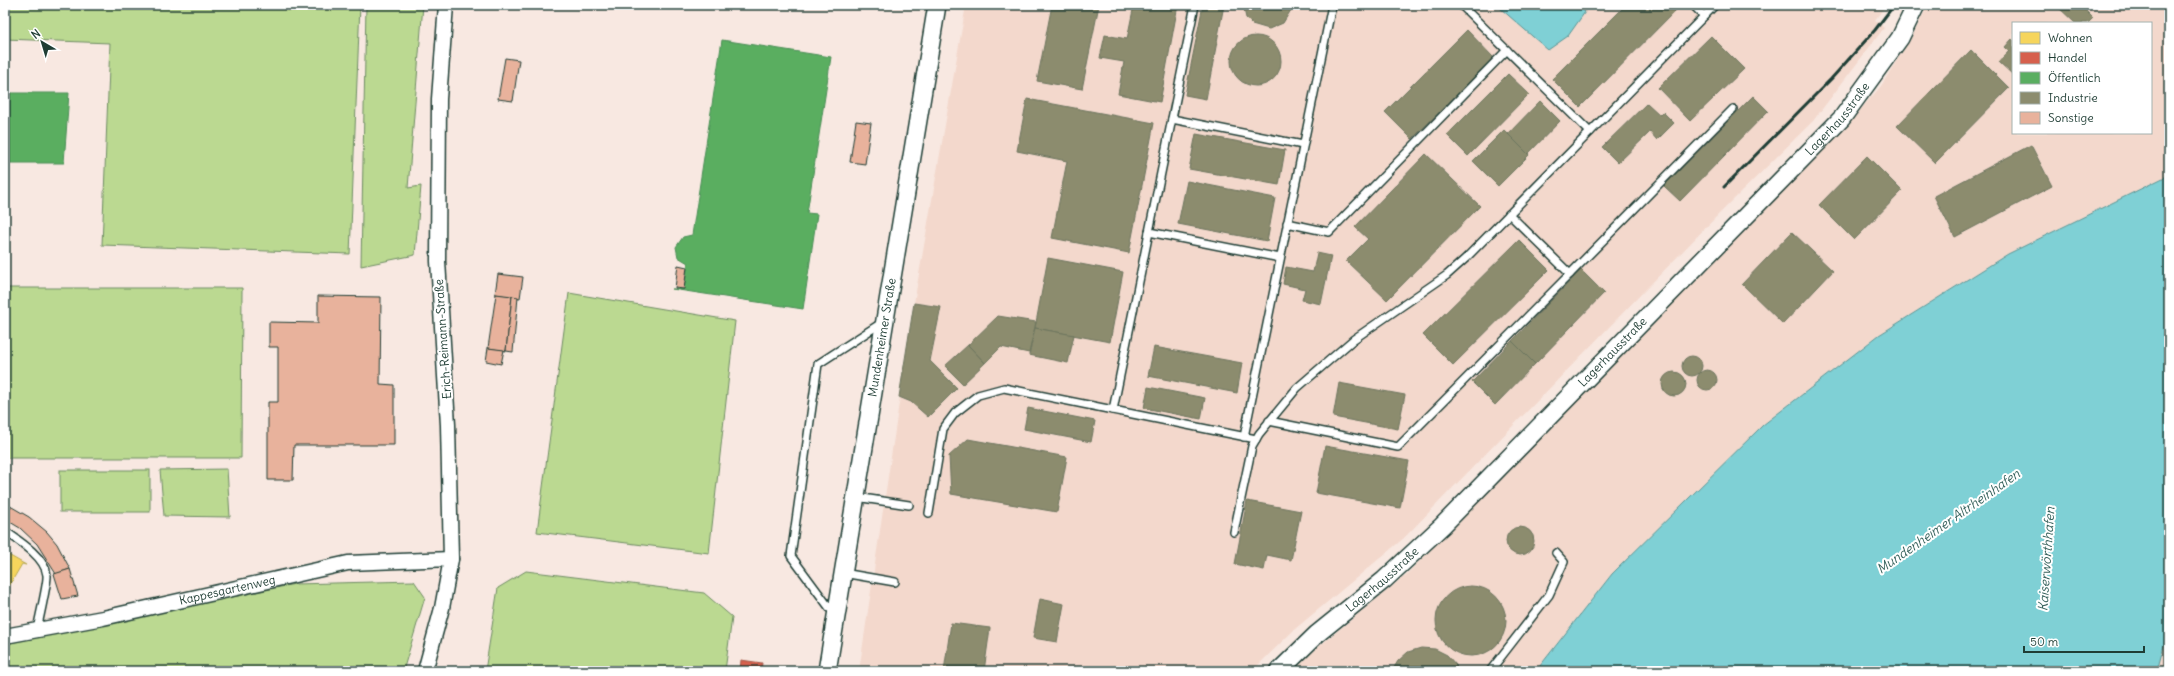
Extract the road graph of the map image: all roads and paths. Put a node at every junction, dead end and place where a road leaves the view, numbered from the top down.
1 (446, 5) edge
2 (937, 5) edge
3 (1195, 5) edge
4 (1332, 5) edge
5 (1461, 5) edge
6 (1693, 5) edge
7 (1715, 5) edge
8 (1916, 5) edge
9 (1704, 16) junction
10 (1507, 50) junction
11 (1733, 109) dead end
12 (1172, 119) junction
13 (1590, 132) junction
14 (1303, 145) junction
15 (1509, 214) junction
16 (1288, 223) junction
17 (1149, 232) junction
18 (1280, 258) junction
19 (1570, 274) junction
20 (884, 320) junction
21 (1113, 410) junction
22 (1269, 421) junction
23 (1244, 436) junction
24 (1256, 439) junction
25 (855, 497) junction
26 (909, 505) dead end
27 (929, 513) dead end
28 (5, 531) edge
29 (1234, 532) dead end
30 (1556, 553) dead end
31 (451, 559) junction
32 (843, 573) junction
33 (895, 582) dead end
34 (836, 617) junction
35 (37, 630) junction
36 (5, 636) edge
37 (425, 671) edge
38 (827, 671) edge
39 (1279, 671) edge
40 (1490, 671) edge

1 - 31 street, Erich-Reimann-Straße
2 - 20 street, Mundenheimer Straße
3 - 12 lane
4 - 14 lane
5 - 10 lane
6 - 9 lane
7 - 9 lane
8 - 39 street, Lagerhausstraße
9 - 13 lane
10 - 13 lane
10 - 16 lane
11 - 19 lane
12 - 14 lane
12 - 17 lane
13 - 15 lane
14 - 16 lane
15 - 19 lane
15 - 22 lane
16 - 18 lane
17 - 18 lane
17 - 21 lane
18 - 23 lane
19 - 22 lane
20 - 25 street, Mundenheimer Straße
20 - 34 lane
21 - 23 lane
21 - 27 lane
22 - 24 lane
23 - 24 lane
24 - 29 lane
25 - 26 lane
25 - 32 street, Mundenheimer Straße
28 - 35 lane
30 - 40 lane
31 - 35 street, Kappesgartenweg
31 - 37 street, Erich-Reimann-Straße
32 - 33 lane
32 - 34 street, Mundenheimer Straße
34 - 38 street, Mundenheimer Straße
35 - 36 street, Kappesgartenweg

